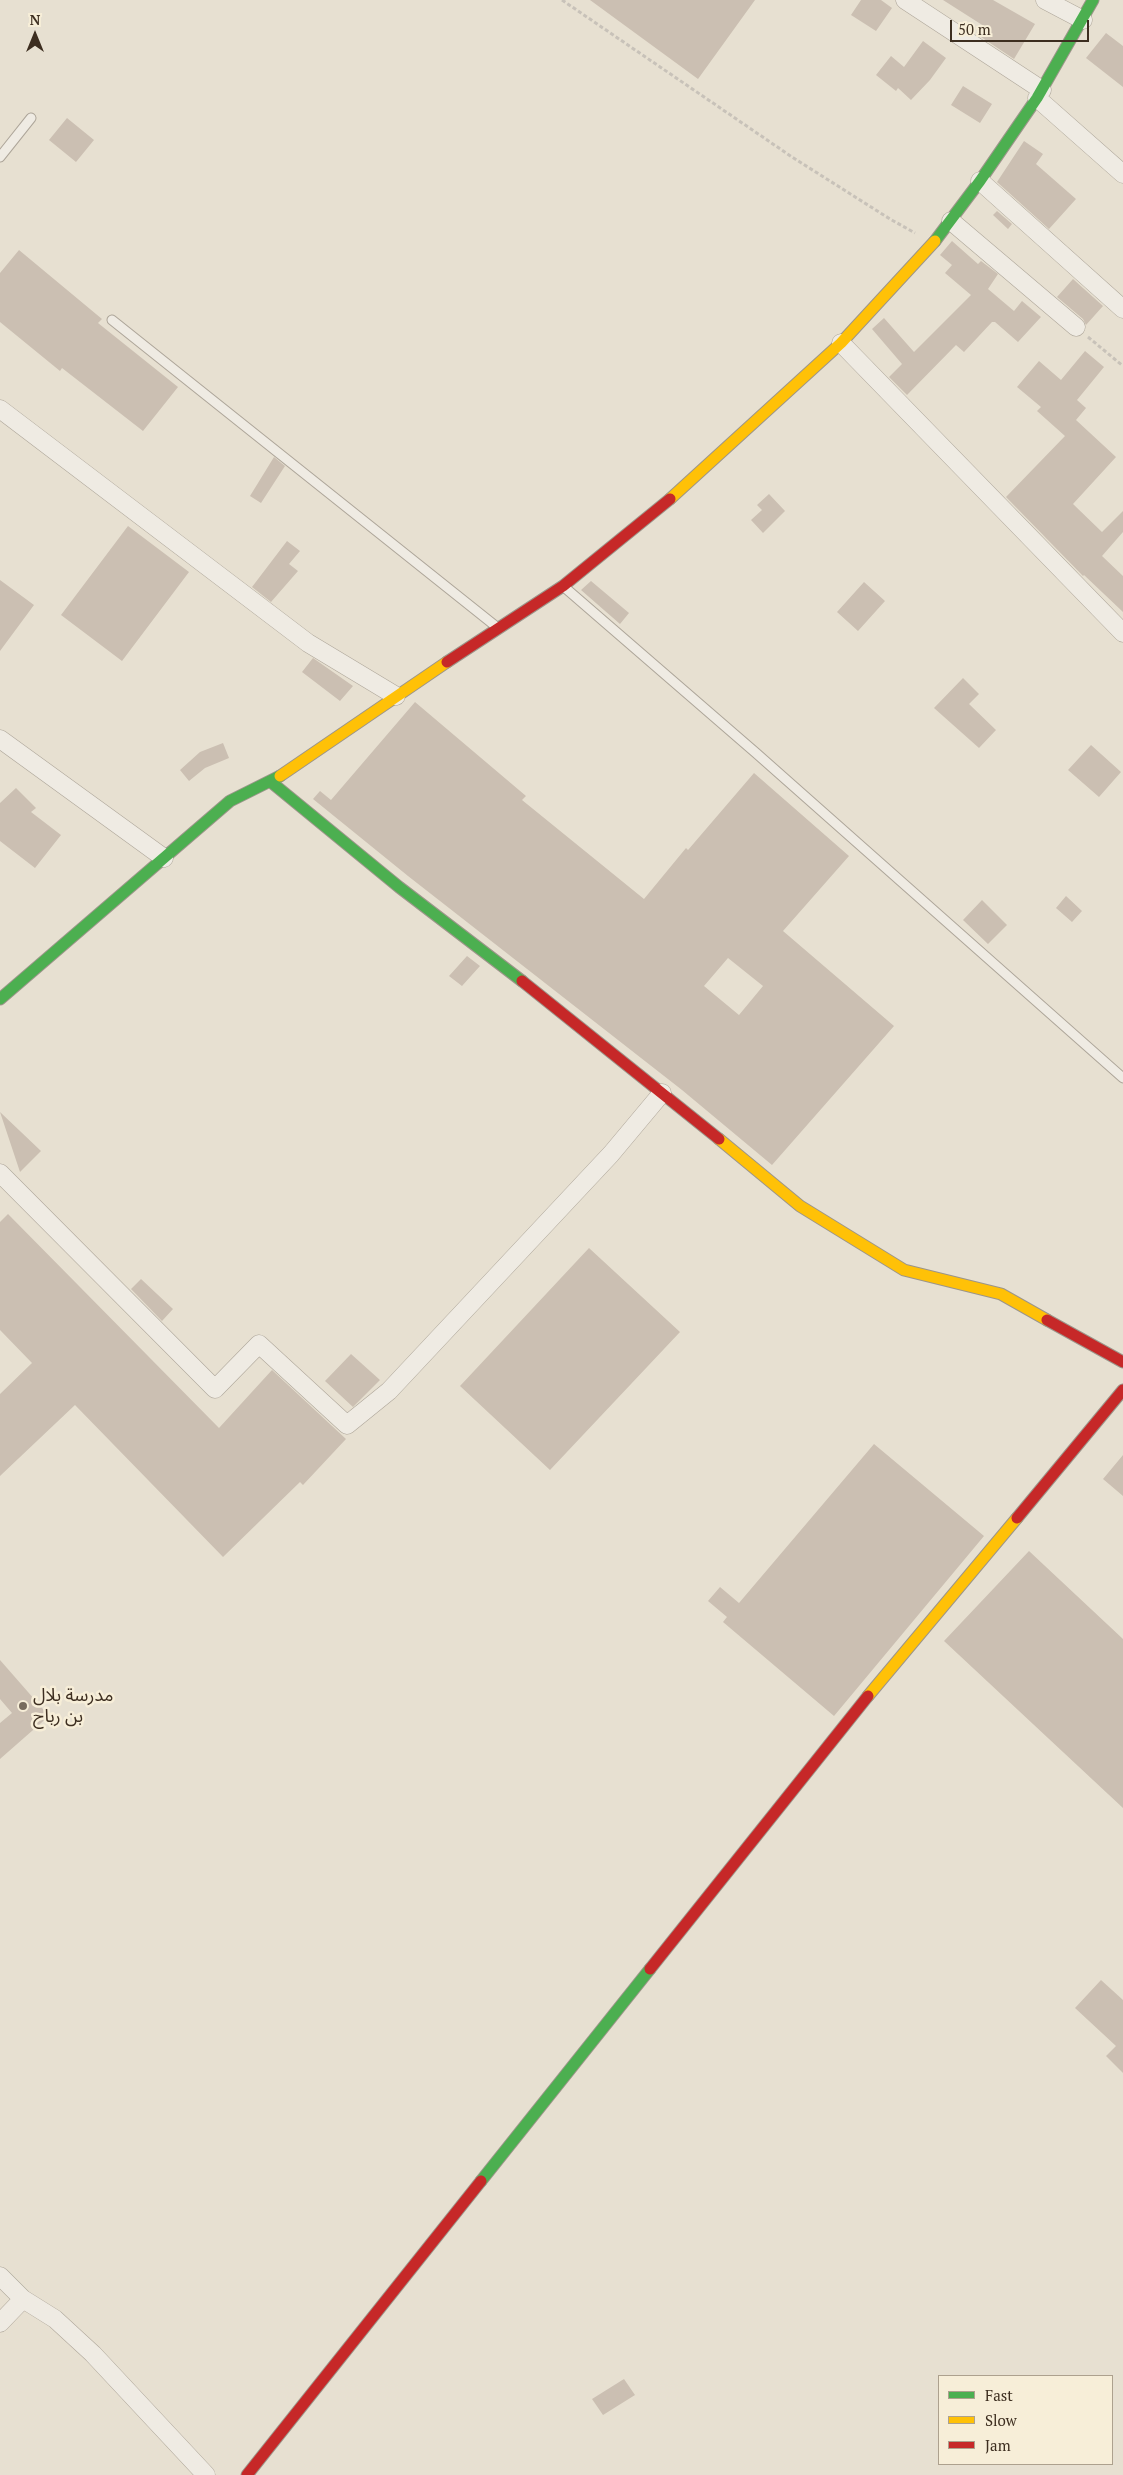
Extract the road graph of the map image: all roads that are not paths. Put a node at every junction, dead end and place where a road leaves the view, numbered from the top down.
1 (904, 0) edge
2 (1045, 0) edge
3 (1093, 0) edge
4 (1083, 20) junction
5 (1040, 94) junction
6 (31, 118) dead end
7 (0, 157) edge
8 (1123, 174) edge
9 (980, 181) junction
10 (951, 221) junction
11 (1123, 309) edge
12 (112, 320) dead end
13 (1076, 327) road end
14 (841, 343) junction
15 (0, 409) edge
16 (562, 586) junction
17 (498, 628) junction
18 (1123, 633) edge
19 (396, 696) junction
20 (0, 739) edge
21 (270, 782) junction
22 (164, 858) junction
23 (0, 1000) edge
24 (1123, 1078) edge
25 (662, 1093) junction
26 (0, 1173) edge
27 (1123, 1362) edge
28 (1123, 1390) edge
29 (0, 2276) edge
30 (23, 2299) junction
31 (0, 2323) edge
32 (206, 2475) edge
33 (247, 2475) edge

1 - 5 street
2 - 4 street
3 - 4 street
4 - 5 street
5 - 8 street
5 - 9 street
6 - 7 lane
9 - 10 street
9 - 11 street
10 - 13 street
10 - 14 street
12 - 17 lane
14 - 16 street
14 - 18 street
15 - 19 street
16 - 17 street
16 - 24 lane
17 - 19 street
19 - 21 street
20 - 22 street
21 - 22 street
21 - 25 street
22 - 23 street
25 - 26 street
25 - 27 street
28 - 33 street
29 - 30 street
30 - 31 street
30 - 32 street

